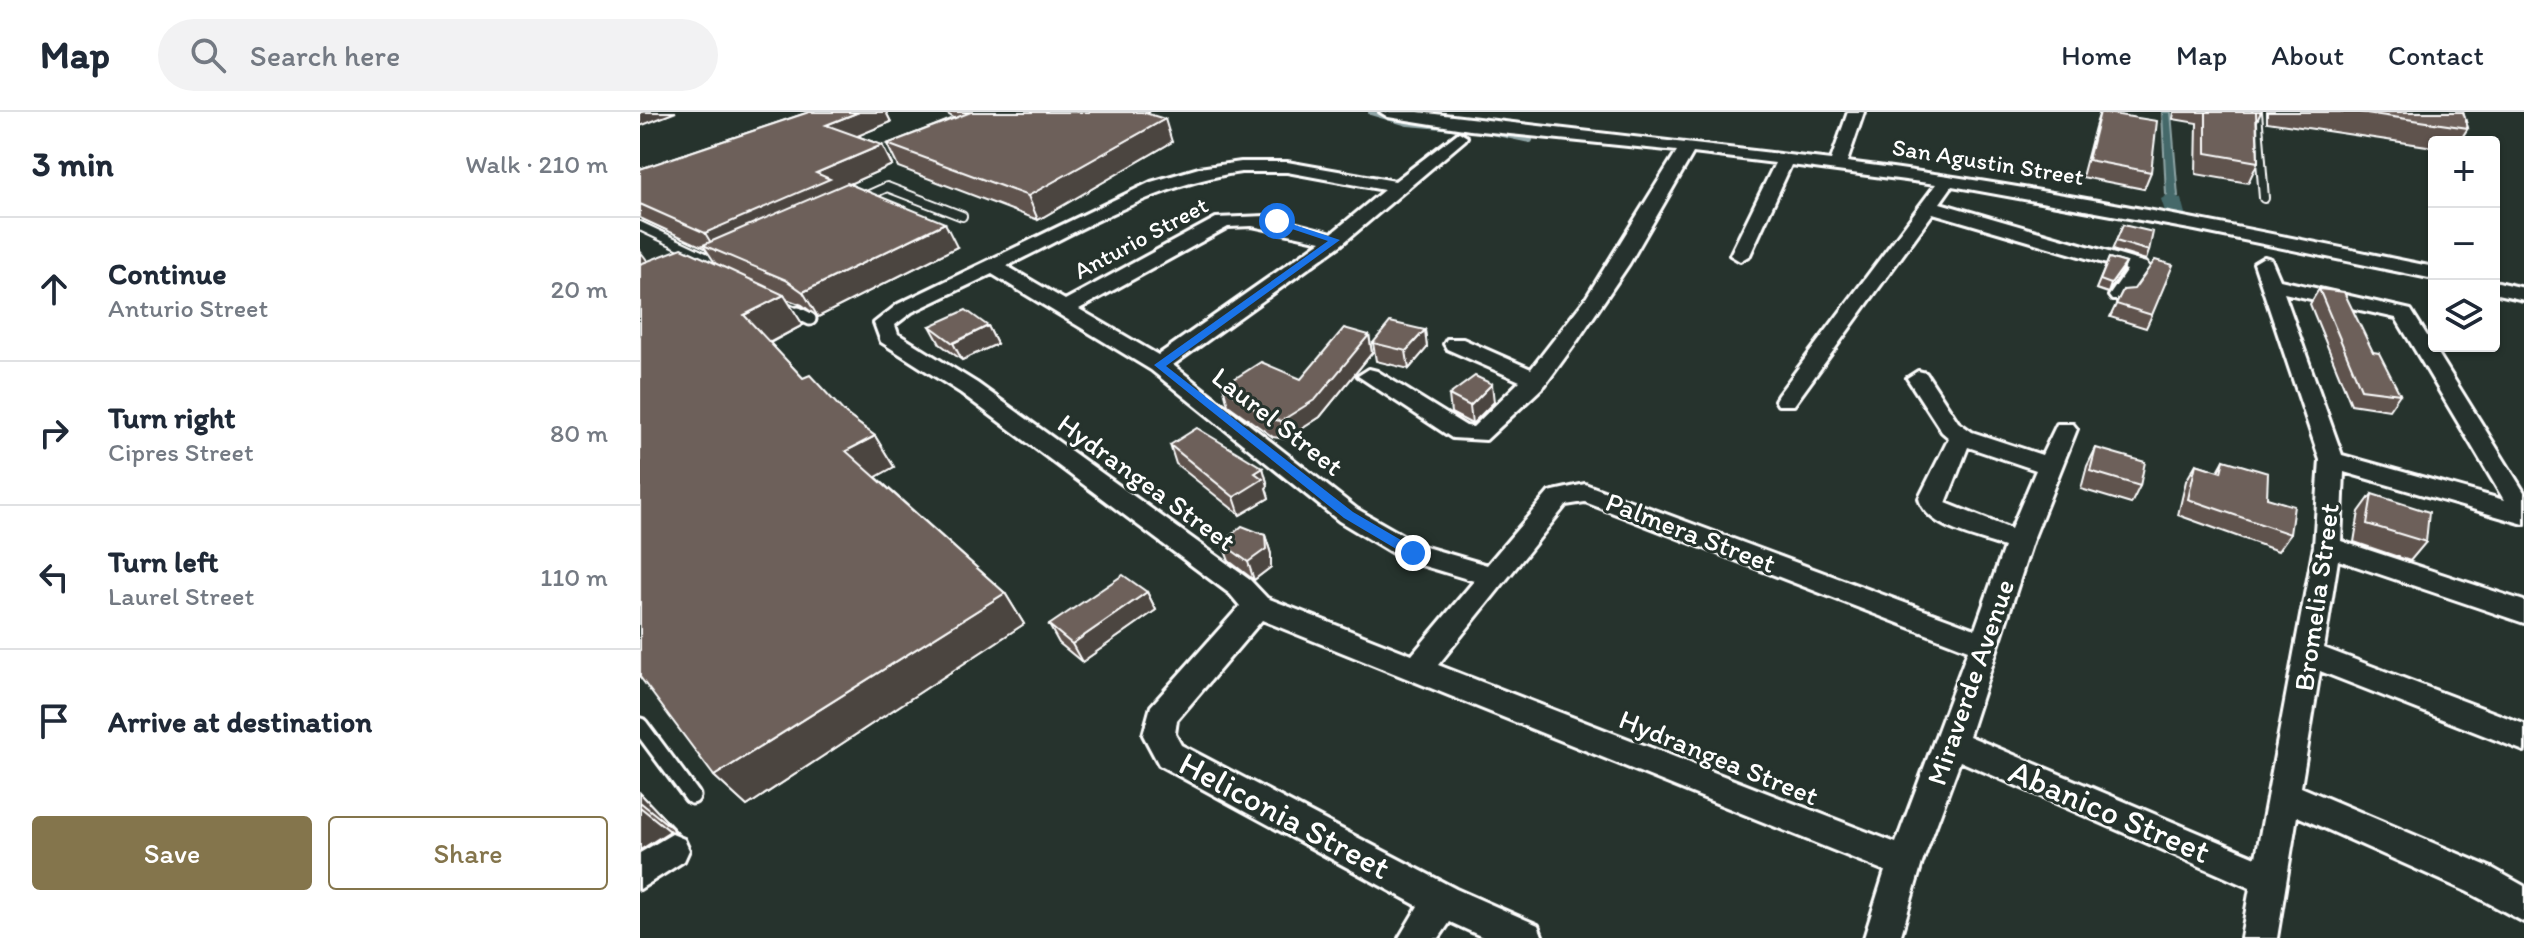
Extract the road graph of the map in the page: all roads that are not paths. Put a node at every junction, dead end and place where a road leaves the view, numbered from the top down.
1 (1388, 112) edge
2 (1548, 112) edge
3 (1856, 112) edge
4 (2257, 112) edge
5 (1519, 131) junction
6 (1459, 137) dead end
7 (1688, 147) junction
8 (1785, 160) junction
9 (1838, 165) junction
10 (1948, 180) junction
11 (1397, 187) junction
12 (2264, 198) dead end
13 (845, 206) edge
14 (1930, 206) junction
15 (962, 216) dead end
16 (640, 226) edge
17 (1335, 240) junction
18 (1740, 255) dead end
19 (733, 257) edge
20 (718, 263) junction
21 (993, 266) junction
22 (703, 270) edge
23 (2428, 272) edge
24 (2500, 288) edge
25 (2524, 294) edge
26 (2119, 296) edge
27 (770, 301) edge
28 (1065, 308) junction
29 (810, 319) dead end
30 (1455, 344) dead end
31 (1159, 365) junction
32 (1369, 376) dead end
33 (1918, 378) dead end
34 (1537, 380) junction
35 (1786, 400) dead end
36 (2065, 429) dead end
37 (1964, 437) junction
38 (2332, 460) junction
39 (2050, 466) junction
40 (2524, 514) edge
41 (2019, 542) junction
42 (2327, 546) junction
43 (1493, 577) junction
44 (1257, 606) junction
45 (2524, 612) edge
46 (1984, 644) junction
47 (2310, 655) junction
48 (1418, 669) junction
49 (640, 726) edge
50 (2524, 738) edge
51 (1951, 743) junction
52 (2284, 795) junction
53 (692, 796) dead end
54 (672, 850) dead end
55 (1905, 863) junction
56 (640, 873) edge
57 (2268, 879) junction
58 (1443, 901) junction
59 (2524, 905) edge
60 (1417, 938) edge
61 (1525, 938) edge
62 (1882, 938) edge
63 (2259, 938) edge

1 - 5 street, San Agustin Street
2 - 5 street
3 - 9 street
4 - 12 lane
5 - 7 street, San Agustin Street
6 - 11 street
7 - 8 street, San Agustin Street
7 - 34 street
8 - 9 street, San Agustin Street
8 - 18 street
9 - 10 street, San Agustin Street
10 - 14 street
10 - 23 street, San Agustin Street
11 - 17 street
11 - 21 street, Hydrangea Street
13 - 15 lane
14 - 26 street
14 - 35 street
16 - 20 lane
17 - 28 street, Anturio Street
17 - 31 street
19 - 20 lane
20 - 22 lane
21 - 28 street, Laurel Street
21 - 44 street, Hydrangea Street
24 - 25 street
27 - 29 lane
28 - 31 street, Laurel Street
30 - 34 street
31 - 43 street, Laurel Street
32 - 34 street
33 - 37 street
36 - 39 street, Miraverde Avenue
37 - 39 street
37 - 41 street
38 - 40 street
38 - 40 street, Bromelia Street
38 - 42 street, Bromelia Street
39 - 41 street, Miraverde Avenue
41 - 46 street, Miraverde Avenue
42 - 45 street
42 - 47 street, Bromelia Street
43 - 46 street, Palmera Street
43 - 48 street, Palmera Street
44 - 48 street, Hydrangea Street
44 - 58 street, Heliconia Street
46 - 51 street, Miraverde Avenue
47 - 50 street
47 - 52 street, Bromelia Street
48 - 55 street, Hydrangea Street
49 - 53 lane
51 - 55 street, Miraverde Avenue
51 - 57 street, Abanico Street
52 - 57 street, Bromelia Street
52 - 59 street
54 - 56 street
55 - 62 street, Miraverde Avenue
57 - 63 street, Bromelia Street
58 - 60 street
58 - 61 street, Heliconia Street

